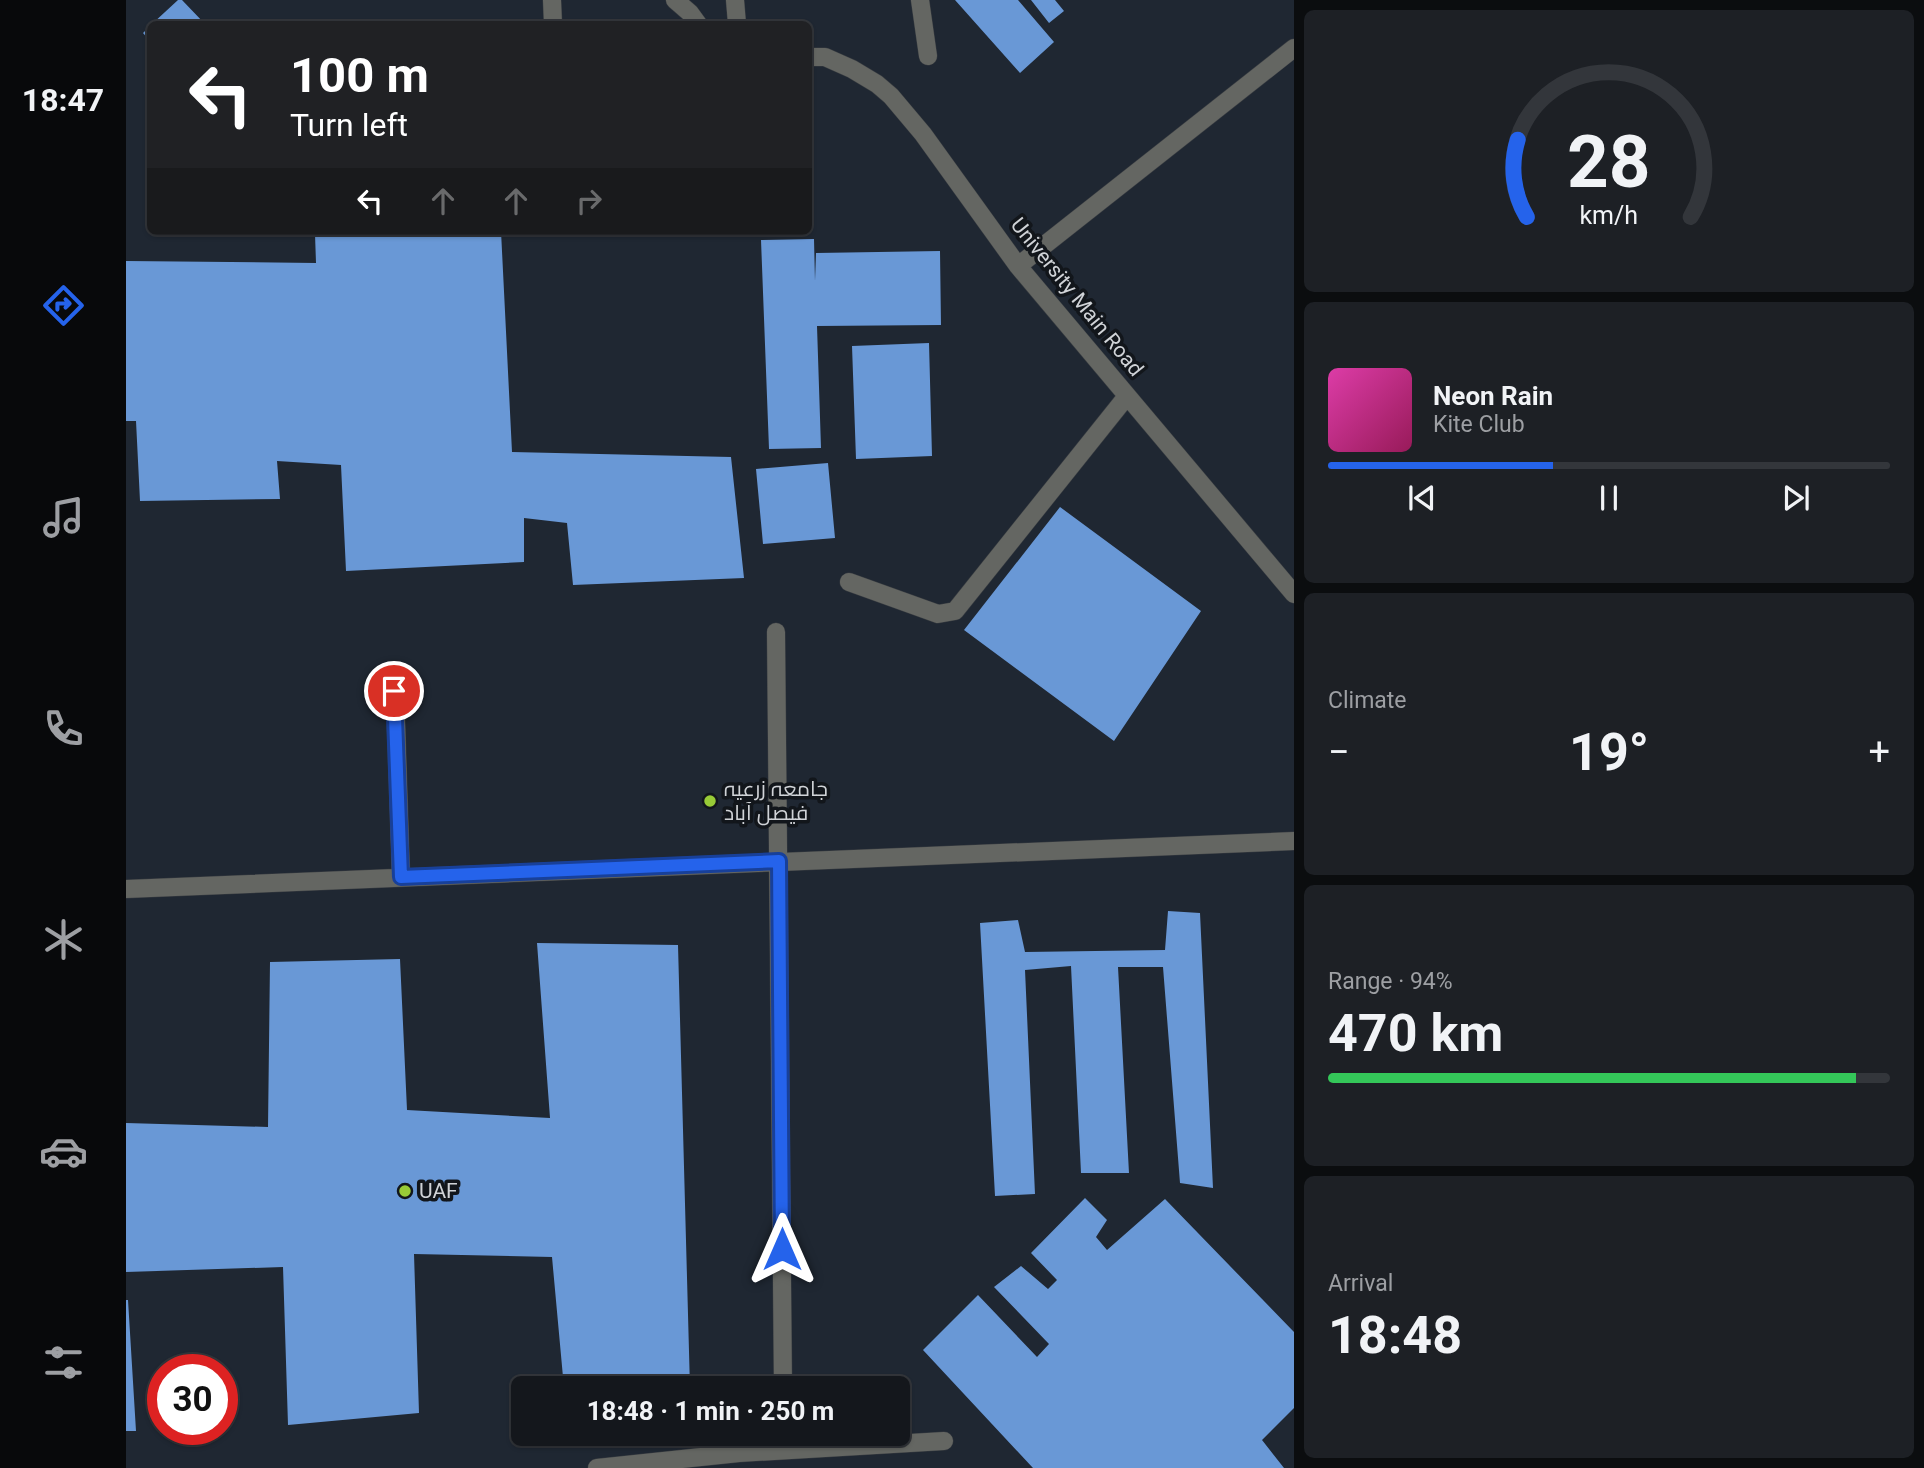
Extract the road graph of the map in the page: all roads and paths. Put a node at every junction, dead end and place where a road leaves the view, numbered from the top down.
1 (552, 0) edge
2 (675, 0) edge
3 (735, 0) edge
4 (920, 0) edge
5 (553, 21) edge
6 (696, 21) edge
7 (737, 21) edge
8 (1294, 48) edge
9 (928, 56) dead end
10 (812, 57) edge
11 (1018, 266) junction
12 (1127, 396) junction
13 (849, 582) dead end
14 (1294, 594) edge
15 (776, 632) dead end
16 (394, 691) dead end
17 (1294, 841) edge
18 (779, 861) junction
19 (401, 877) junction
20 (126, 889) edge
21 (783, 1376) edge
22 (910, 1441) edge
23 (944, 1441) dead end
24 (754, 1446) edge
25 (597, 1468) edge

1 - 5 street
2 - 6 street
3 - 7 street
4 - 9 street
8 - 11 street
10 - 11 street, University Main Road
11 - 12 street, University Main Road
12 - 13 street
12 - 14 street, University Main Road
15 - 18 street
16 - 19 street
17 - 18 street
18 - 19 street
18 - 21 street
19 - 20 street
22 - 23 street
24 - 25 street

